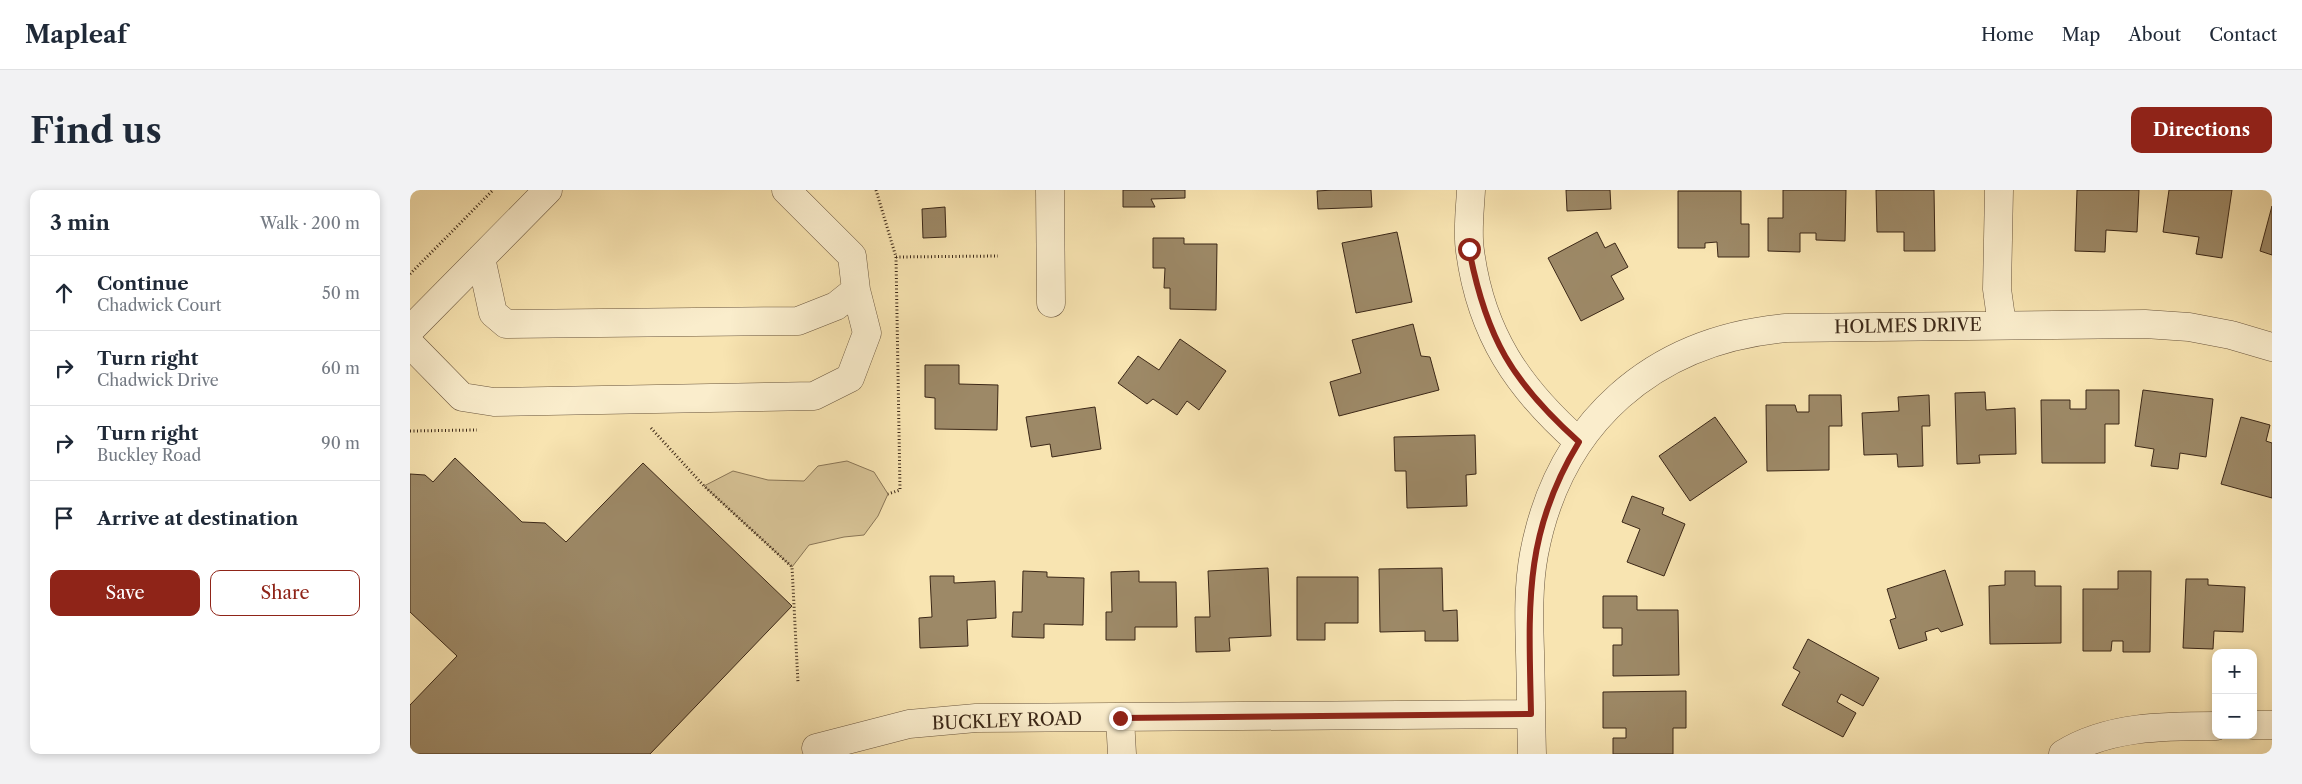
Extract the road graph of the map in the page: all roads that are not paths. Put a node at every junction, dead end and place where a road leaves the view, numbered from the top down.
1 (548, 190) edge
2 (786, 190) edge
3 (1050, 190) edge
4 (1471, 190) edge
5 (1999, 190) edge
6 (481, 258) junction
7 (856, 290) junction
8 (1051, 303) dead end
9 (2002, 325) junction
10 (410, 330) edge
11 (410, 344) edge
12 (2272, 346) edge
13 (1579, 442) junction
14 (1531, 714) junction
15 (1120, 718) junction
16 (2257, 725) edge
17 (2272, 725) edge
18 (2212, 726) edge
19 (816, 748) dead end
20 (1122, 754) edge
21 (1532, 754) edge
22 (2062, 754) edge

1 - 6 street
2 - 7 street
3 - 8 street
4 - 13 street
5 - 9 street
6 - 7 street
6 - 10 street
7 - 11 street
9 - 12 street, HOLMES DRIVE
9 - 13 street, HOLMES DRIVE
13 - 14 street, HOLMES DRIVE
14 - 15 street, BUCKLEY ROAD
14 - 21 street, HOLMES DRIVE
15 - 19 street, BUCKLEY ROAD
15 - 20 street
16 - 17 street
18 - 22 street

